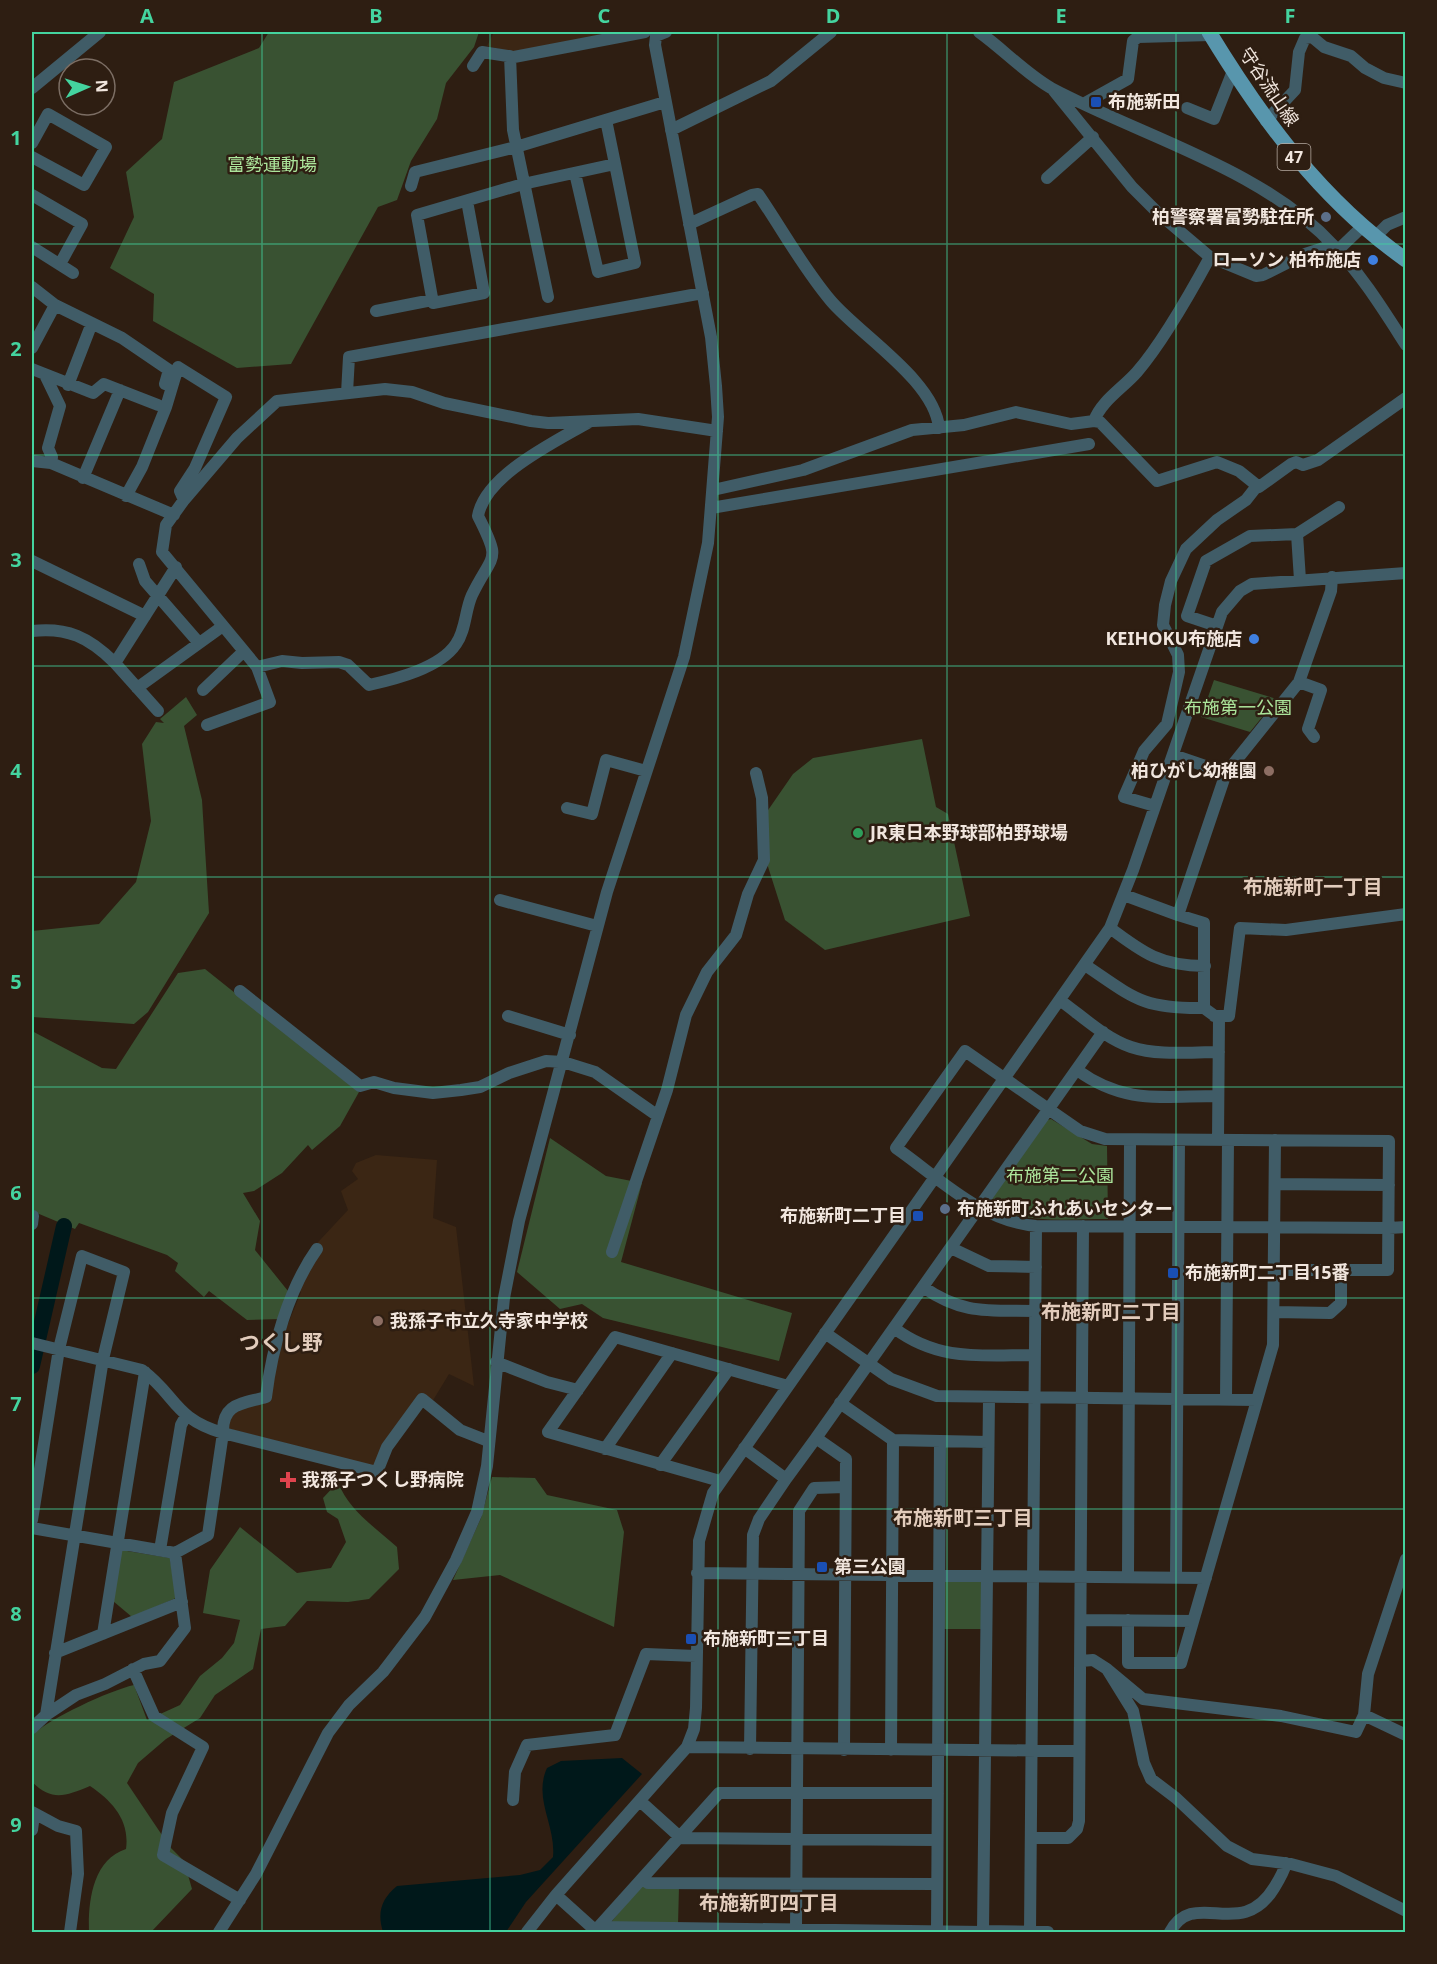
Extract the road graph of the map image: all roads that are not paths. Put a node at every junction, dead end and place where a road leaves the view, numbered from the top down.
1 (100, 32) edge
2 (831, 32) edge
3 (979, 32) edge
4 (654, 33) edge
5 (1214, 35) edge
6 (510, 56) junction
7 (473, 66) dead end
8 (1233, 71) junction
9 (1406, 83) edge
10 (32, 88) edge
11 (1051, 88) junction
12 (665, 102) junction
13 (1085, 103) junction
14 (1187, 108) dead end
15 (606, 120) junction
16 (1266, 121) junction
17 (671, 130) junction
18 (1093, 137) junction
19 (32, 143) edge
20 (516, 147) junction
21 (32, 157) edge
22 (615, 164) junction
23 (575, 172) junction
24 (1047, 178) dead end
25 (523, 184) junction
26 (411, 186) dead end
27 (32, 195) edge
28 (467, 201) junction
29 (1406, 217) edge
30 (689, 224) junction
31 (1363, 226) junction
32 (1375, 237) junction
33 (32, 247) edge
34 (1335, 248) junction
35 (1210, 257) junction
36 (1406, 260) edge
37 (60, 264) junction
38 (73, 273) dead end
39 (32, 287) edge
40 (703, 293) junction
41 (548, 297) dead end
42 (432, 300) junction
43 (55, 305) junction
44 (376, 311) dead end
45 (92, 322) junction
46 (33, 344) edge
47 (1406, 345) edge
48 (32, 369) edge
49 (46, 376) junction
50 (68, 385) junction
51 (120, 390) junction
52 (347, 393) junction
53 (1406, 398) edge
54 (158, 405) junction
55 (1094, 421) junction
56 (590, 422) junction
57 (939, 428) junction
58 (717, 431) junction
59 (1089, 444) dead end
60 (32, 461) edge
61 (51, 464) junction
62 (83, 478) junction
63 (1257, 486) junction
64 (713, 490) junction
65 (122, 494) junction
66 (184, 500) junction
67 (711, 507) junction
68 (1339, 507) dead end
69 (174, 515) junction
70 (1297, 534) junction
71 (32, 561) edge
72 (139, 564) dead end
73 (176, 567) junction
74 (1406, 573) edge
75 (1332, 577) junction
76 (1300, 579) junction
77 (158, 595) junction
78 (145, 616) junction
79 (223, 626) junction
80 (1217, 626) junction
81 (32, 631) edge
82 (199, 643) junction
83 (243, 652) junction
84 (115, 663) junction
85 (257, 668) junction
86 (1299, 682) junction
87 (137, 688) junction
88 (203, 690) dead end
89 (158, 711) dead end
90 (207, 725) dead end
91 (1314, 737) dead end
92 (1173, 755) junction
93 (646, 771) junction
94 (756, 773) dead end
95 (1226, 773) junction
96 (1155, 806) junction
97 (567, 808) dead end
98 (1124, 895) junction
99 (500, 900) dead end
100 (1406, 914) edge
101 (1178, 915) junction
102 (597, 926) junction
103 (1110, 928) junction
104 (1085, 965) junction
105 (1205, 966) junction
106 (240, 991) dead end
107 (1061, 1001) junction
108 (1209, 1012) junction
109 (508, 1016) dead end
110 (1103, 1032) junction
111 (570, 1035) junction
112 (1219, 1052) junction
113 (563, 1062) junction
114 (1077, 1070) junction
115 (1005, 1079) junction
116 (1218, 1096) junction
117 (1048, 1110) junction
118 (658, 1116) junction
119 (1179, 1140) junction
120 (1223, 1140) junction
121 (1275, 1140) junction
122 (1130, 1141) junction
123 (936, 1176) junction
124 (1275, 1184) junction
125 (1389, 1185) junction
126 (979, 1208) junction
127 (1036, 1226) junction
128 (1083, 1226) junction
129 (1130, 1226) junction
130 (1179, 1226) junction
131 (1227, 1227) junction
132 (1275, 1227) junction
133 (1406, 1227) edge
134 (1389, 1228) junction
135 (951, 1248) junction
136 (317, 1249) dead end
137 (612, 1252) dead end
138 (1036, 1267) junction
139 (1274, 1270) junction
140 (1341, 1270) junction
141 (923, 1287) junction
142 (1035, 1311) junction
143 (1274, 1312) junction
144 (894, 1328) junction
145 (825, 1333) junction
146 (32, 1343) edge
147 (59, 1349) junction
148 (672, 1353) junction
149 (1035, 1355) junction
150 (103, 1359) junction
151 (496, 1362) junction
152 (869, 1365) junction
153 (729, 1369) junction
154 (145, 1372) junction
155 (788, 1386) junction
156 (578, 1390) junction
157 (988, 1399) junction
158 (1035, 1399) junction
159 (1082, 1399) junction
160 (1130, 1400) junction
161 (1178, 1400) junction
162 (1226, 1400) junction
163 (1257, 1400) junction
164 (840, 1404) junction
165 (186, 1416) junction
166 (223, 1433) junction
167 (816, 1438) junction
168 (893, 1440) junction
169 (488, 1441) junction
170 (940, 1442) junction
171 (988, 1442) junction
172 (744, 1448) junction
173 (605, 1449) junction
174 (660, 1465) junction
175 (786, 1479) junction
176 (720, 1481) junction
177 (845, 1487) junction
178 (32, 1520) edge
179 (32, 1528) edge
180 (73, 1536) junction
181 (117, 1544) junction
182 (160, 1550) junction
183 (175, 1553) junction
184 (1406, 1559) edge
185 (697, 1574) junction
186 (751, 1574) junction
187 (845, 1574) junction
188 (892, 1574) junction
189 (939, 1574) junction
190 (798, 1575) junction
191 (987, 1575) junction
192 (1034, 1575) junction
193 (1081, 1575) junction
194 (1128, 1576) junction
195 (1176, 1576) junction
196 (1206, 1578) junction
197 (182, 1602) junction
198 (1081, 1620) junction
199 (1128, 1620) junction
200 (1194, 1621) junction
201 (102, 1634) junction
202 (55, 1653) junction
203 (696, 1656) junction
204 (1081, 1661) junction
205 (134, 1669) junction
206 (1107, 1669) junction
207 (46, 1714) junction
208 (1364, 1715) junction
209 (32, 1728) edge
210 (1406, 1735) edge
211 (687, 1747) junction
212 (750, 1749) junction
213 (796, 1749) junction
214 (844, 1749) junction
215 (891, 1750) junction
216 (938, 1750) junction
217 (985, 1751) junction
218 (1032, 1751) junction
219 (1079, 1751) junction
220 (796, 1793) junction
221 (938, 1793) junction
222 (513, 1800) dead end
223 (640, 1801) junction
224 (33, 1814) edge
225 (32, 1830) edge
226 (681, 1838) junction
227 (796, 1838) junction
228 (1032, 1838) junction
229 (937, 1840) junction
230 (1286, 1863) junction
231 (643, 1879) junction
232 (796, 1883) junction
233 (937, 1884) junction
234 (556, 1895) junction
235 (240, 1900) junction
236 (1406, 1911) edge
237 (796, 1929) junction
238 (596, 1930) edge
239 (648, 1930) edge
240 (687, 1930) edge
241 (937, 1930) junction
242 (864, 1931) edge
243 (70, 1932) edge
244 (219, 1932) edge
245 (527, 1932) edge
246 (983, 1932) edge
247 (1030, 1932) edge
248 (1048, 1932) edge
249 (1170, 1932) edge

1 - 10 street
2 - 17 street
3 - 11 street
4 - 6 street
4 - 12 street
5 - 8 main road, 守谷流山線 / 47
5 - 13 street
6 - 7 street
6 - 20 street
8 - 14 street
8 - 16 main road, 守谷流山線 / 47
9 - 16 street
11 - 13 street
11 - 18 street
12 - 15 street
12 - 17 street
13 - 34 street
15 - 20 street
15 - 22 street
16 - 31 main road, 守谷流山線 / 47
17 - 30 street
18 - 24 street
18 - 35 street
19 - 21 street
20 - 25 street
20 - 26 street
22 - 23 street
22 - 23 street
23 - 25 street
25 - 28 street
25 - 41 street
27 - 37 street
28 - 42 street
28 - 42 street
29 - 32 street
30 - 40 street
30 - 57 street
31 - 32 main road, 守谷流山線 / 47
31 - 34 street
32 - 36 main road, 守谷流山線 / 47
33 - 37 street
34 - 35 street
34 - 47 street
35 - 55 street
37 - 38 street
39 - 43 street
40 - 52 street
40 - 58 street
42 - 44 street
43 - 45 street
43 - 46 street
45 - 50 street
45 - 54 street
48 - 49 street
49 - 50 street
49 - 61 street
50 - 51 street
51 - 54 street
51 - 62 street
52 - 56 street
52 - 66 street
53 - 63 street
54 - 65 street
55 - 57 street
55 - 63 street
56 - 58 street
56 - 85 street
57 - 64 street
58 - 64 street
59 - 67 street
60 - 61 street
61 - 62 street
62 - 65 street
63 - 96 street
64 - 67 street
65 - 66 street
65 - 69 street
66 - 69 street
67 - 93 street
68 - 70 street
69 - 73 street
70 - 76 street
70 - 80 street
71 - 78 street
72 - 77 street
73 - 77 street
73 - 79 street
74 - 75 street
75 - 76 street
75 - 86 street
76 - 80 street
77 - 78 street
77 - 82 street
78 - 84 street
79 - 82 street
79 - 83 street
80 - 92 street
81 - 84 street
82 - 87 street
83 - 85 street
83 - 88 street
84 - 87 street
85 - 90 street
86 - 91 street
86 - 95 street
87 - 89 street
92 - 95 street
92 - 96 street
93 - 97 street
93 - 102 street
94 - 118 street
95 - 101 street
96 - 98 street
98 - 101 street
98 - 103 street
99 - 102 street
100 - 108 street
101 - 105 street
102 - 111 street
103 - 104 street
103 - 105 street
104 - 107 street
104 - 108 street
105 - 108 street
106 - 113 street
107 - 110 street
107 - 115 street
108 - 112 street
109 - 111 street
110 - 112 street
110 - 114 street
111 - 113 street
112 - 116 street
113 - 118 street
113 - 151 street
114 - 116 street
114 - 117 street
115 - 117 street
115 - 123 street
115 - 123 street
116 - 120 street
117 - 122 street
117 - 126 street
118 - 137 street
119 - 120 street
119 - 122 street
119 - 130 street
120 - 121 street
120 - 131 street
121 - 124 street
121 - 125 street
122 - 129 street
123 - 126 street
123 - 145 street
124 - 125 street
124 - 132 street
125 - 134 street
126 - 127 street
126 - 135 street
127 - 128 street
127 - 138 street
128 - 129 street
128 - 159 street
129 - 130 street
129 - 160 street
130 - 131 street
130 - 161 street
131 - 132 street
131 - 162 street
132 - 134 street
132 - 139 street
133 - 134 street
134 - 140 street
135 - 138 street
135 - 141 street
136 - 166 street
138 - 142 street
139 - 140 street
139 - 143 street
140 - 143 street
141 - 142 street
141 - 144 street
142 - 149 street
143 - 163 street
144 - 149 street
144 - 152 street
145 - 152 street
145 - 155 street
146 - 147 street
147 - 150 street
147 - 150 street
147 - 178 street
148 - 153 street
148 - 156 street
148 - 173 street
149 - 158 street
150 - 154 street
150 - 180 street
151 - 156 street
151 - 169 street
152 - 157 street
152 - 164 street
153 - 155 street
153 - 174 street
154 - 165 street
154 - 181 street
155 - 172 street
156 - 173 street
157 - 158 street
157 - 171 street
158 - 159 street
158 - 192 street
159 - 160 street
159 - 193 street
160 - 161 street
160 - 194 street
161 - 162 street
161 - 195 street
162 - 163 street
163 - 196 street
164 - 167 street
164 - 168 street
165 - 166 street
165 - 182 street
166 - 169 street
166 - 183 street
167 - 175 street
167 - 177 street
168 - 170 street
168 - 188 street
169 - 235 street
170 - 171 street
170 - 189 street
171 - 191 street
172 - 175 street
172 - 176 street
173 - 174 street
174 - 176 street
175 - 186 street
176 - 185 street
177 - 187 street
177 - 190 street
179 - 180 street
180 - 181 street
180 - 202 street
181 - 182 street
181 - 201 street
182 - 183 street
183 - 197 street
184 - 208 street
185 - 186 street
185 - 203 street
186 - 190 street
186 - 212 street
187 - 188 street
187 - 190 street
187 - 214 street
188 - 189 street
188 - 215 street
189 - 191 street
189 - 216 street
190 - 213 street
191 - 192 street
191 - 217 street
192 - 193 street
192 - 218 street
193 - 194 street
193 - 198 street
194 - 195 street
195 - 196 street
196 - 200 street
197 - 201 street
197 - 205 street
198 - 199 street
198 - 204 street
199 - 200 street
199 - 200 street
201 - 202 street
202 - 207 street
203 - 211 street
203 - 222 street
204 - 206 street
204 - 219 street
205 - 207 street
205 - 235 street
206 - 208 street
206 - 230 street
207 - 209 street
208 - 210 street
211 - 212 street
211 - 223 street
212 - 213 street
213 - 214 street
213 - 220 street
214 - 215 street
215 - 216 street
216 - 217 street
216 - 221 street
217 - 218 street
217 - 246 street
218 - 219 street
218 - 228 street
219 - 228 street
220 - 221 street
220 - 226 street
220 - 227 street
221 - 229 street
223 - 226 street
223 - 234 street
224 - 225 street
224 - 243 street
226 - 227 street
226 - 231 street
227 - 229 street
227 - 232 street
228 - 247 street
229 - 233 street
230 - 236 street
230 - 249 street
231 - 232 street
231 - 238 street
232 - 233 street
232 - 237 street
233 - 241 street
234 - 238 street
234 - 245 street
235 - 244 street
237 - 240 street
237 - 242 street
238 - 239 street
239 - 240 street
241 - 242 street
241 - 246 street
246 - 247 street
247 - 248 street

